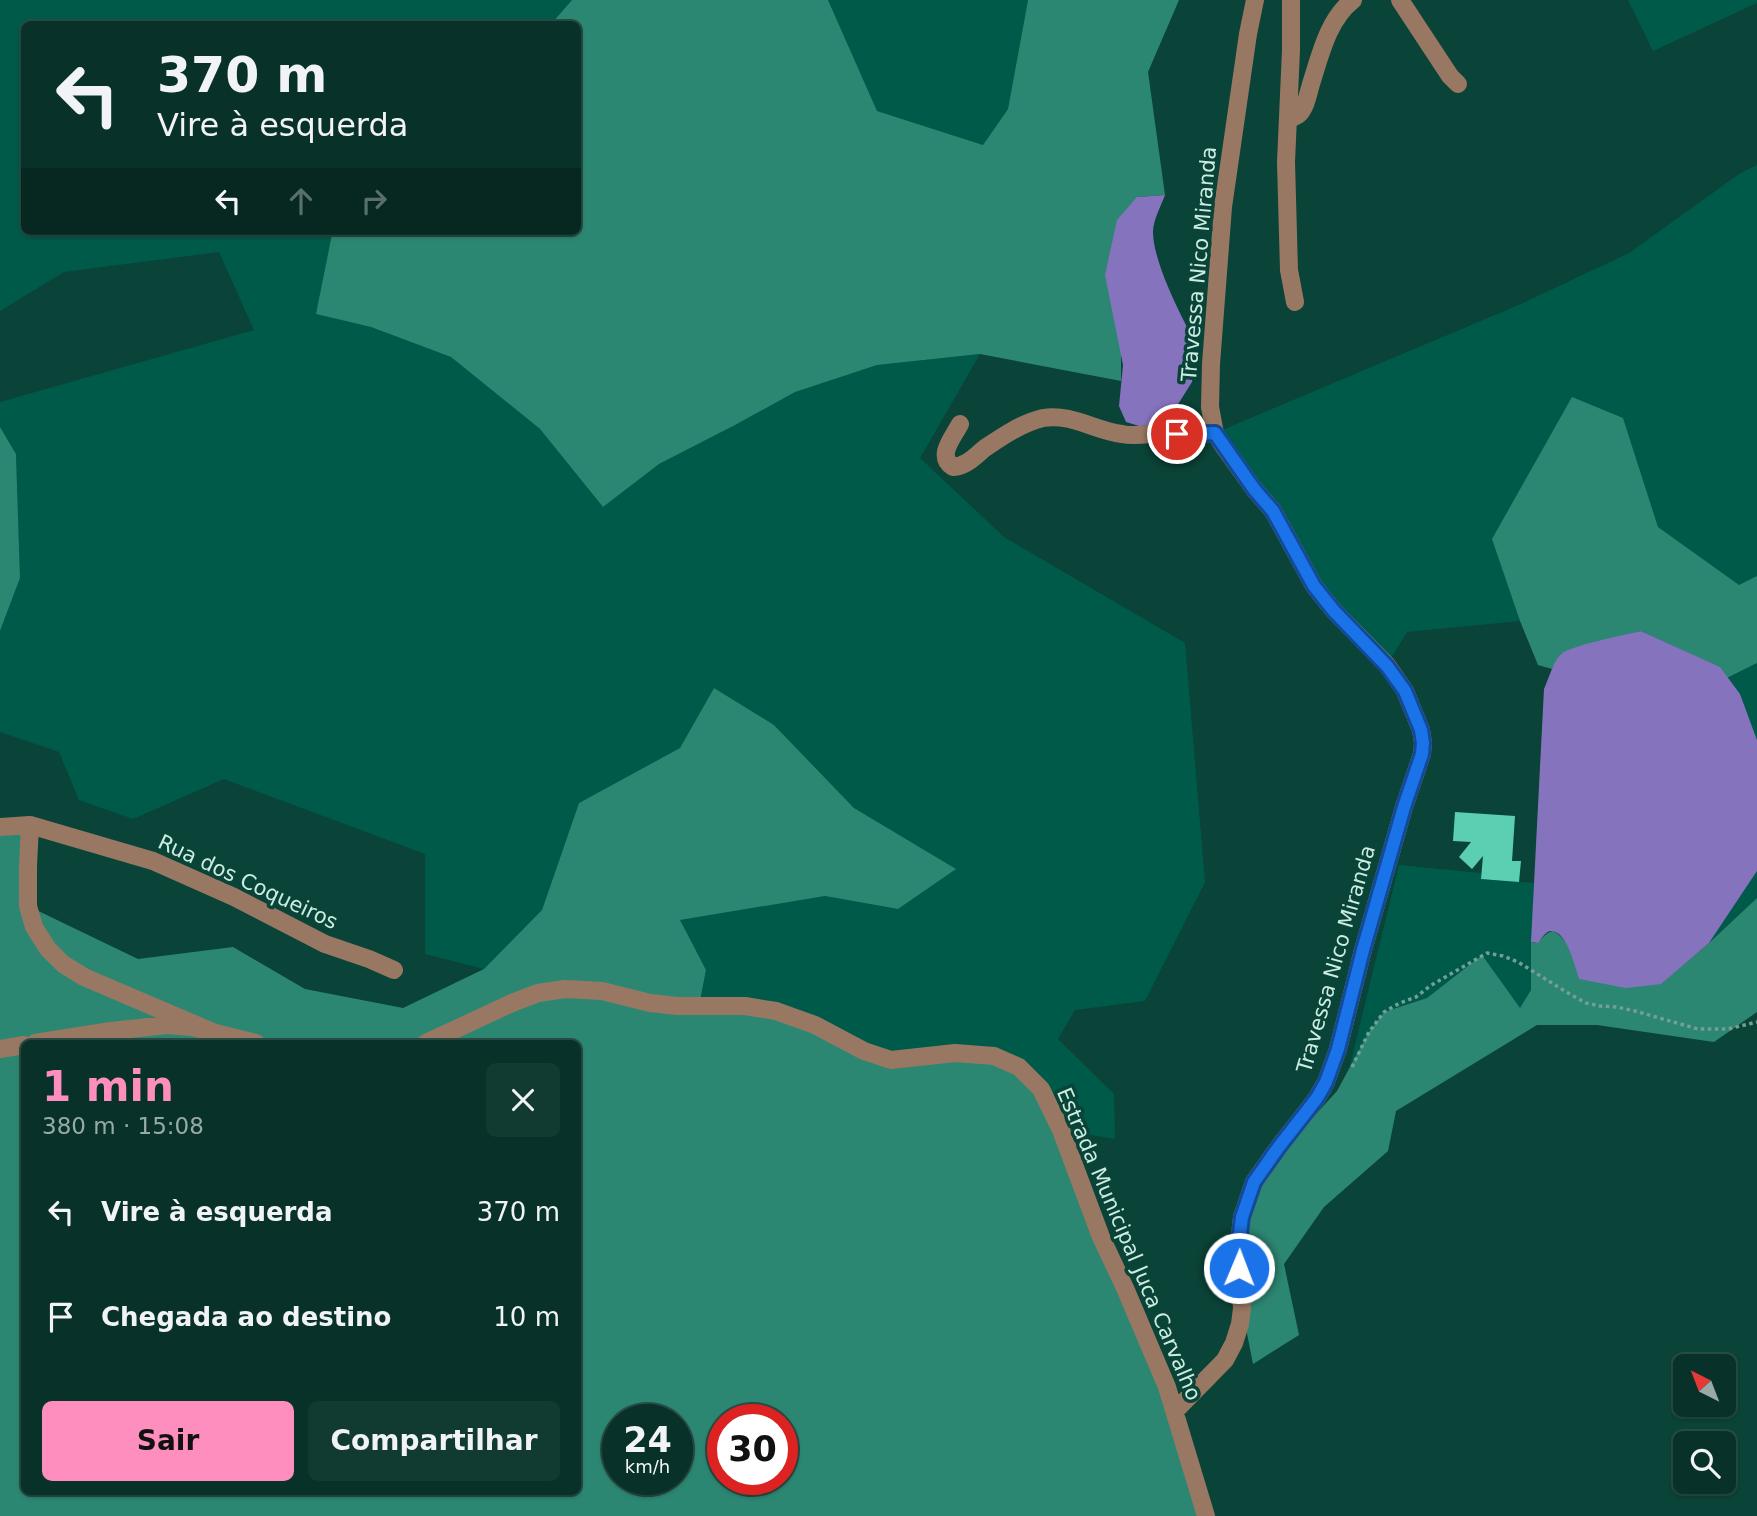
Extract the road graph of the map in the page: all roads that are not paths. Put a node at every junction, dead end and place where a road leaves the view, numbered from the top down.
1 (1255, 0) edge
2 (1291, 0) edge
3 (1353, 0) edge
4 (1400, 0) edge
5 (1458, 84) dead end
6 (1288, 120) junction
7 (1295, 302) dead end
8 (960, 424) dead end
9 (1215, 433) junction
10 (30, 825) junction
11 (0, 827) edge
12 (394, 970) dead end
13 (215, 1033) junction
14 (54, 1040) edge
15 (244, 1040) edge
16 (433, 1040) edge
17 (21, 1046) edge
18 (0, 1049) edge
19 (1175, 1411) junction
20 (1206, 1516) edge

1 - 9 street, Travessa Nico Miranda
2 - 6 street
3 - 6 street
4 - 5 street
6 - 7 street
8 - 9 street
9 - 19 street, Travessa Nico Miranda
10 - 11 street, Rua dos Coqueiros
10 - 12 street, Rua dos Coqueiros
10 - 13 street
13 - 14 street
13 - 15 street
16 - 19 street, Estrada Municipal Juca Carvalho
17 - 18 street
19 - 20 street, Estrada Municipal Juca Carvalho

